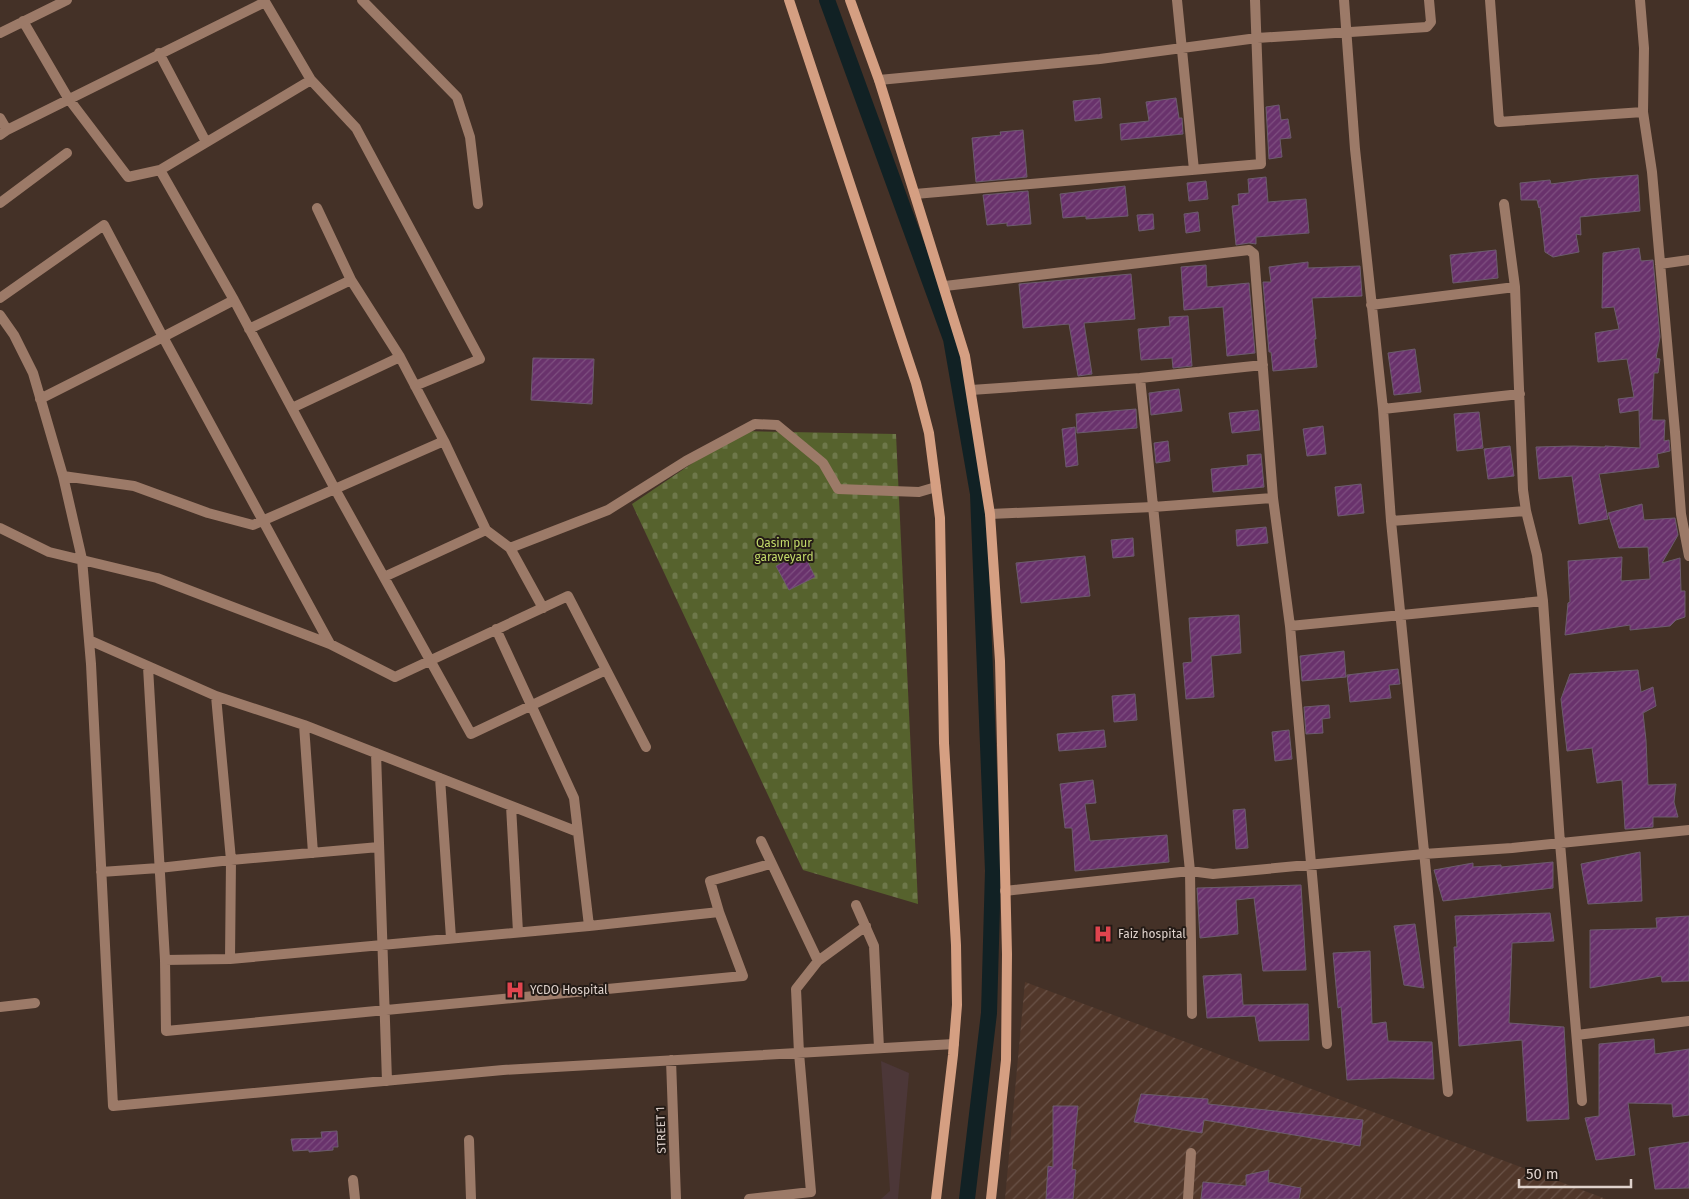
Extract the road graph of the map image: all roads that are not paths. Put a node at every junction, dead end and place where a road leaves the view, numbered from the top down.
1 (66, 0) edge
2 (362, 0) edge
3 (789, 0) edge
4 (850, 0) edge
5 (1177, 0) edge
6 (1255, 0) edge
7 (1344, 0) edge
8 (1429, 0) edge
9 (1490, 0) edge
10 (1640, 0) edge
11 (264, 1) edge
12 (24, 22) junction
13 (1347, 32) junction
14 (0, 33) edge
15 (1257, 38) junction
16 (1182, 49) junction
17 (159, 53) junction
18 (311, 80) junction
19 (879, 80) junction
20 (68, 98) junction
21 (1643, 112) junction
22 (0, 118) edge
23 (4, 132) edge
24 (206, 142) junction
25 (67, 154) dead end
26 (160, 170) junction
27 (1194, 170) junction
28 (915, 194) junction
29 (0, 203) edge
30 (478, 204) dead end
31 (1504, 204) dead end
32 (317, 208) dead end
33 (1689, 260) edge
34 (1660, 264) junction
35 (351, 280) junction
36 (945, 286) junction
37 (1515, 287) junction
38 (0, 298) edge
39 (234, 300) junction
40 (1371, 305) junction
41 (0, 315) edge
42 (249, 328) junction
43 (163, 337) junction
44 (400, 357) junction
45 (1263, 365) junction
46 (1140, 378) junction
47 (415, 386) junction
48 (971, 390) junction
49 (1520, 394) junction
50 (40, 399) junction
51 (292, 408) junction
52 (1383, 409) junction
53 (444, 441) junction
54 (64, 476) junction
55 (936, 487) junction
56 (335, 489) junction
57 (1274, 498) junction
58 (1152, 507) junction
59 (1526, 511) junction
60 (990, 514) junction
61 (263, 520) junction
62 (1391, 521) junction
63 (0, 528) edge
64 (486, 530) junction
65 (510, 548) junction
66 (1689, 556) edge
67 (82, 559) junction
68 (384, 577) junction
69 (1543, 601) junction
70 (543, 608) junction
71 (1400, 616) junction
72 (1290, 626) junction
73 (496, 630) junction
74 (89, 640) junction
75 (330, 644) junction
76 (430, 660) junction
77 (148, 667) junction
78 (606, 670) junction
79 (216, 696) junction
80 (532, 705) junction
81 (304, 725) junction
82 (646, 747) dead end
83 (376, 753) junction
84 (440, 778) junction
85 (511, 806) junction
86 (1689, 830) edge
87 (578, 832) junction
88 (761, 841) dead end
89 (1560, 843) junction
90 (380, 847) junction
91 (313, 853) junction
92 (1424, 854) junction
93 (231, 860) junction
94 (770, 864) junction
95 (1311, 865) junction
96 (159, 868) junction
97 (1190, 871) junction
98 (102, 872) junction
99 (1006, 891) junction
100 (856, 905) dead end
101 (719, 912) junction
102 (589, 926) junction
103 (866, 926) junction
104 (518, 932) junction
105 (450, 938) junction
106 (382, 945) junction
107 (230, 959) junction
108 (164, 960) junction
109 (818, 961) junction
110 (36, 1003) dead end
111 (0, 1007) edge
112 (385, 1010) junction
113 (1192, 1014) dead end
114 (1689, 1021) edge
115 (1577, 1036) junction
116 (954, 1044) junction
117 (1327, 1044) dead end
118 (879, 1048) junction
119 (799, 1053) junction
120 (671, 1060) junction
121 (387, 1081) junction
122 (1448, 1092) dead end
123 (1582, 1100) dead end
124 (469, 1140) dead end
125 (1192, 1153) dead end
126 (353, 1180) dead end
127 (355, 1199) edge
128 (471, 1199) edge
129 (676, 1199) edge
130 (750, 1199) edge
131 (936, 1199) edge
132 (991, 1199) edge
133 (1188, 1199) edge

1 - 12 street
2 - 30 street
3 - 55 street
4 - 19 street
5 - 16 street
6 - 15 street
7 - 13 street
8 - 13 street
9 - 21 street
10 - 21 street
11 - 17 street
11 - 18 street
12 - 14 street
12 - 20 street
13 - 15 street
13 - 40 street
15 - 16 street
15 - 27 street
16 - 19 street
16 - 27 street
17 - 20 street
17 - 24 street
18 - 24 street
18 - 47 street
19 - 28 street
20 - 23 street
20 - 26 street
21 - 34 street
22 - 23 street
24 - 26 street
25 - 29 street
26 - 39 street
27 - 28 street
28 - 36 street
31 - 37 street
32 - 35 street
33 - 34 street
34 - 66 street
35 - 42 street
35 - 44 street
36 - 45 street
36 - 48 street
37 - 40 street
37 - 49 street
38 - 43 street
39 - 42 street
39 - 43 street
40 - 52 street
41 - 50 street
42 - 51 street
43 - 50 street
43 - 61 street
44 - 47 street
44 - 51 street
45 - 46 street
45 - 57 street
46 - 48 street
46 - 58 street
47 - 53 street
48 - 60 street
49 - 52 street
49 - 59 street
50 - 54 street
51 - 56 street
52 - 62 street
53 - 56 street
53 - 64 street
54 - 61 street
54 - 67 street
55 - 65 street
55 - 116 street
56 - 61 street
56 - 68 street
57 - 58 street
57 - 72 street
58 - 60 street
58 - 97 street
59 - 62 street
59 - 69 street
60 - 99 street
61 - 75 street
62 - 71 street
63 - 67 street
64 - 65 street
64 - 68 street
65 - 70 street
67 - 74 street
67 - 75 street
68 - 76 street
69 - 71 street
69 - 89 street
70 - 73 street
70 - 78 street
71 - 72 street
71 - 92 street
72 - 95 street
73 - 76 street
73 - 80 street
74 - 77 street
74 - 98 street
75 - 76 street
76 - 80 street
77 - 79 street
77 - 96 street
78 - 80 street
78 - 82 street
79 - 81 street
79 - 93 street
80 - 87 street
81 - 83 street
81 - 91 street
83 - 84 street
83 - 90 street
84 - 85 street
84 - 105 street
85 - 87 street
85 - 104 street
86 - 89 street
87 - 102 street
88 - 94 street
89 - 92 street
89 - 115 street
90 - 91 street
90 - 106 street
91 - 93 street
92 - 95 street
92 - 122 street
93 - 96 street
93 - 107 street
94 - 101 street
94 - 109 street
95 - 97 street
95 - 117 street
96 - 98 street
96 - 108 street
97 - 99 street
97 - 113 street
98 - 121 street
99 - 132 street
100 - 103 street
101 - 102 street
101 - 112 street
102 - 104 street
103 - 109 street
103 - 118 street
104 - 105 street
105 - 106 street
106 - 107 street
106 - 112 street
107 - 108 street
108 - 112 street
109 - 119 street
110 - 111 street
112 - 121 street
114 - 115 street
115 - 123 street
116 - 118 street
116 - 131 street
118 - 119 street
119 - 120 street
119 - 130 street
120 - 121 street
120 - 129 street, STREET 1
124 - 128 street
125 - 133 street
126 - 127 street

